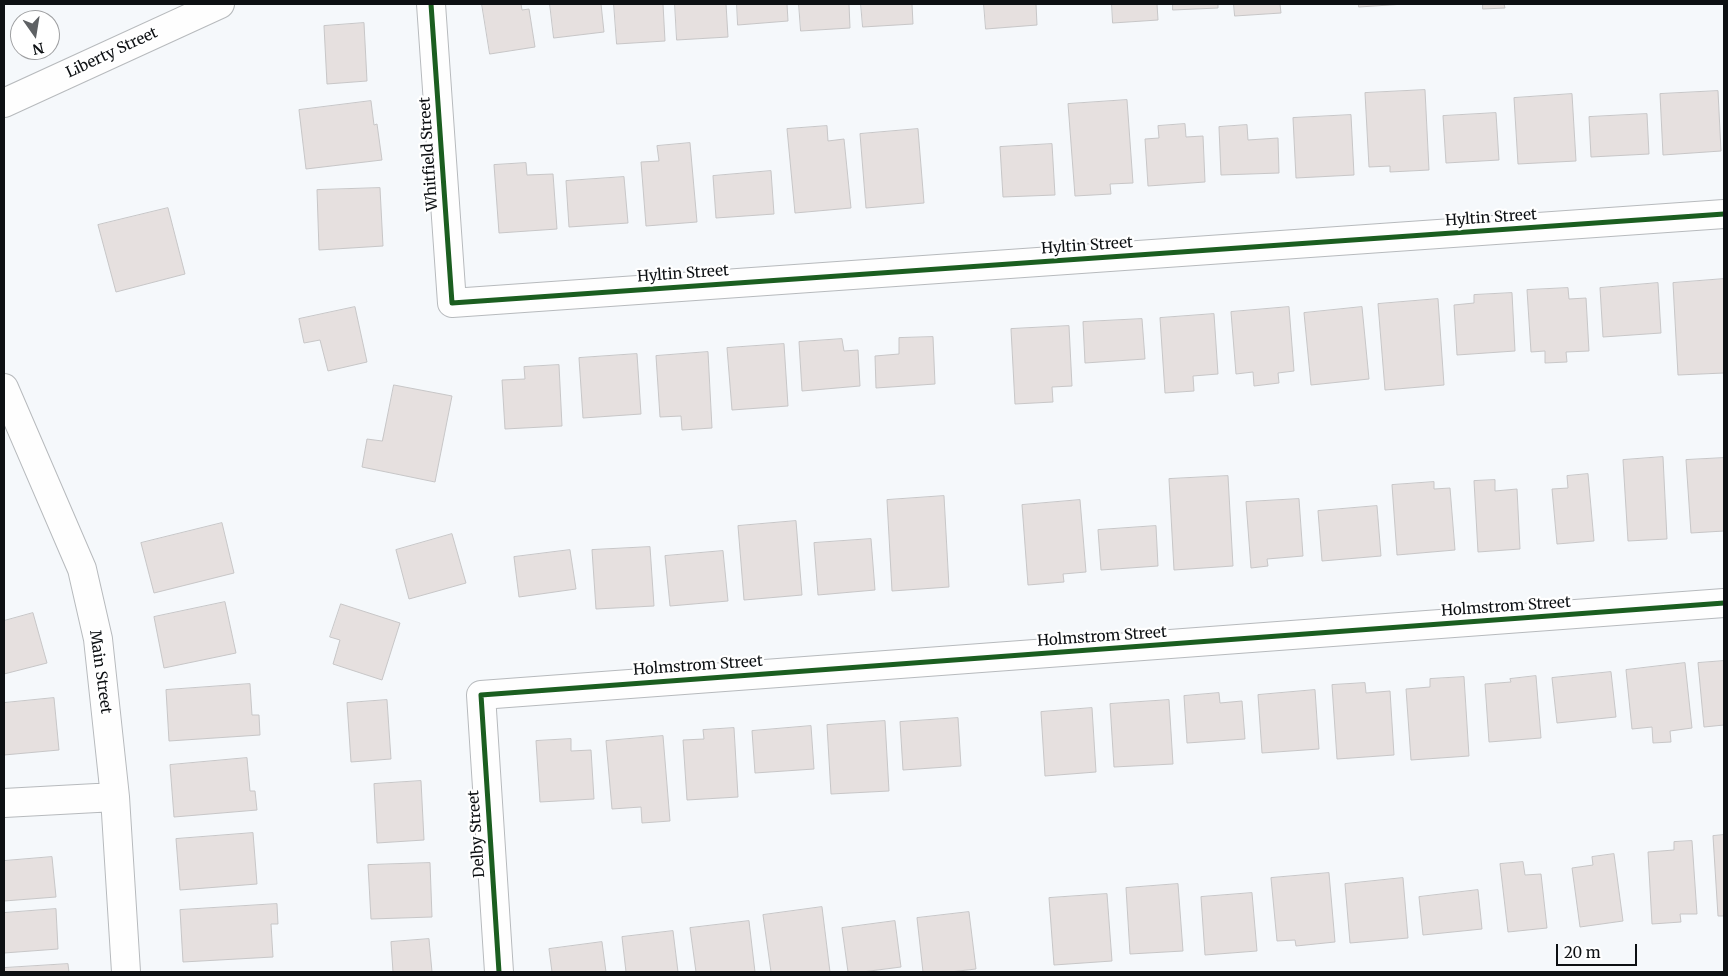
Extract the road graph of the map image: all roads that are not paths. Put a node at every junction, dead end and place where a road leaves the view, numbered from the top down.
1 (220, 4) edge
2 (431, 4) edge
3 (4, 103) edge
4 (1724, 214) edge
5 (452, 303) joint
6 (4, 388) edge
7 (1724, 603) edge
8 (481, 695) joint
9 (115, 797) junction
10 (4, 803) edge
11 (126, 972) edge
12 (499, 972) edge

1 - 3 street, Liberty Street
2 - 5 street, Whitfield Street
4 - 5 street, Hyltin Street
6 - 9 street, Main Street
7 - 8 street, Holmstrom Street
8 - 12 street, Delby Street
9 - 10 street
9 - 11 street, Main Street

